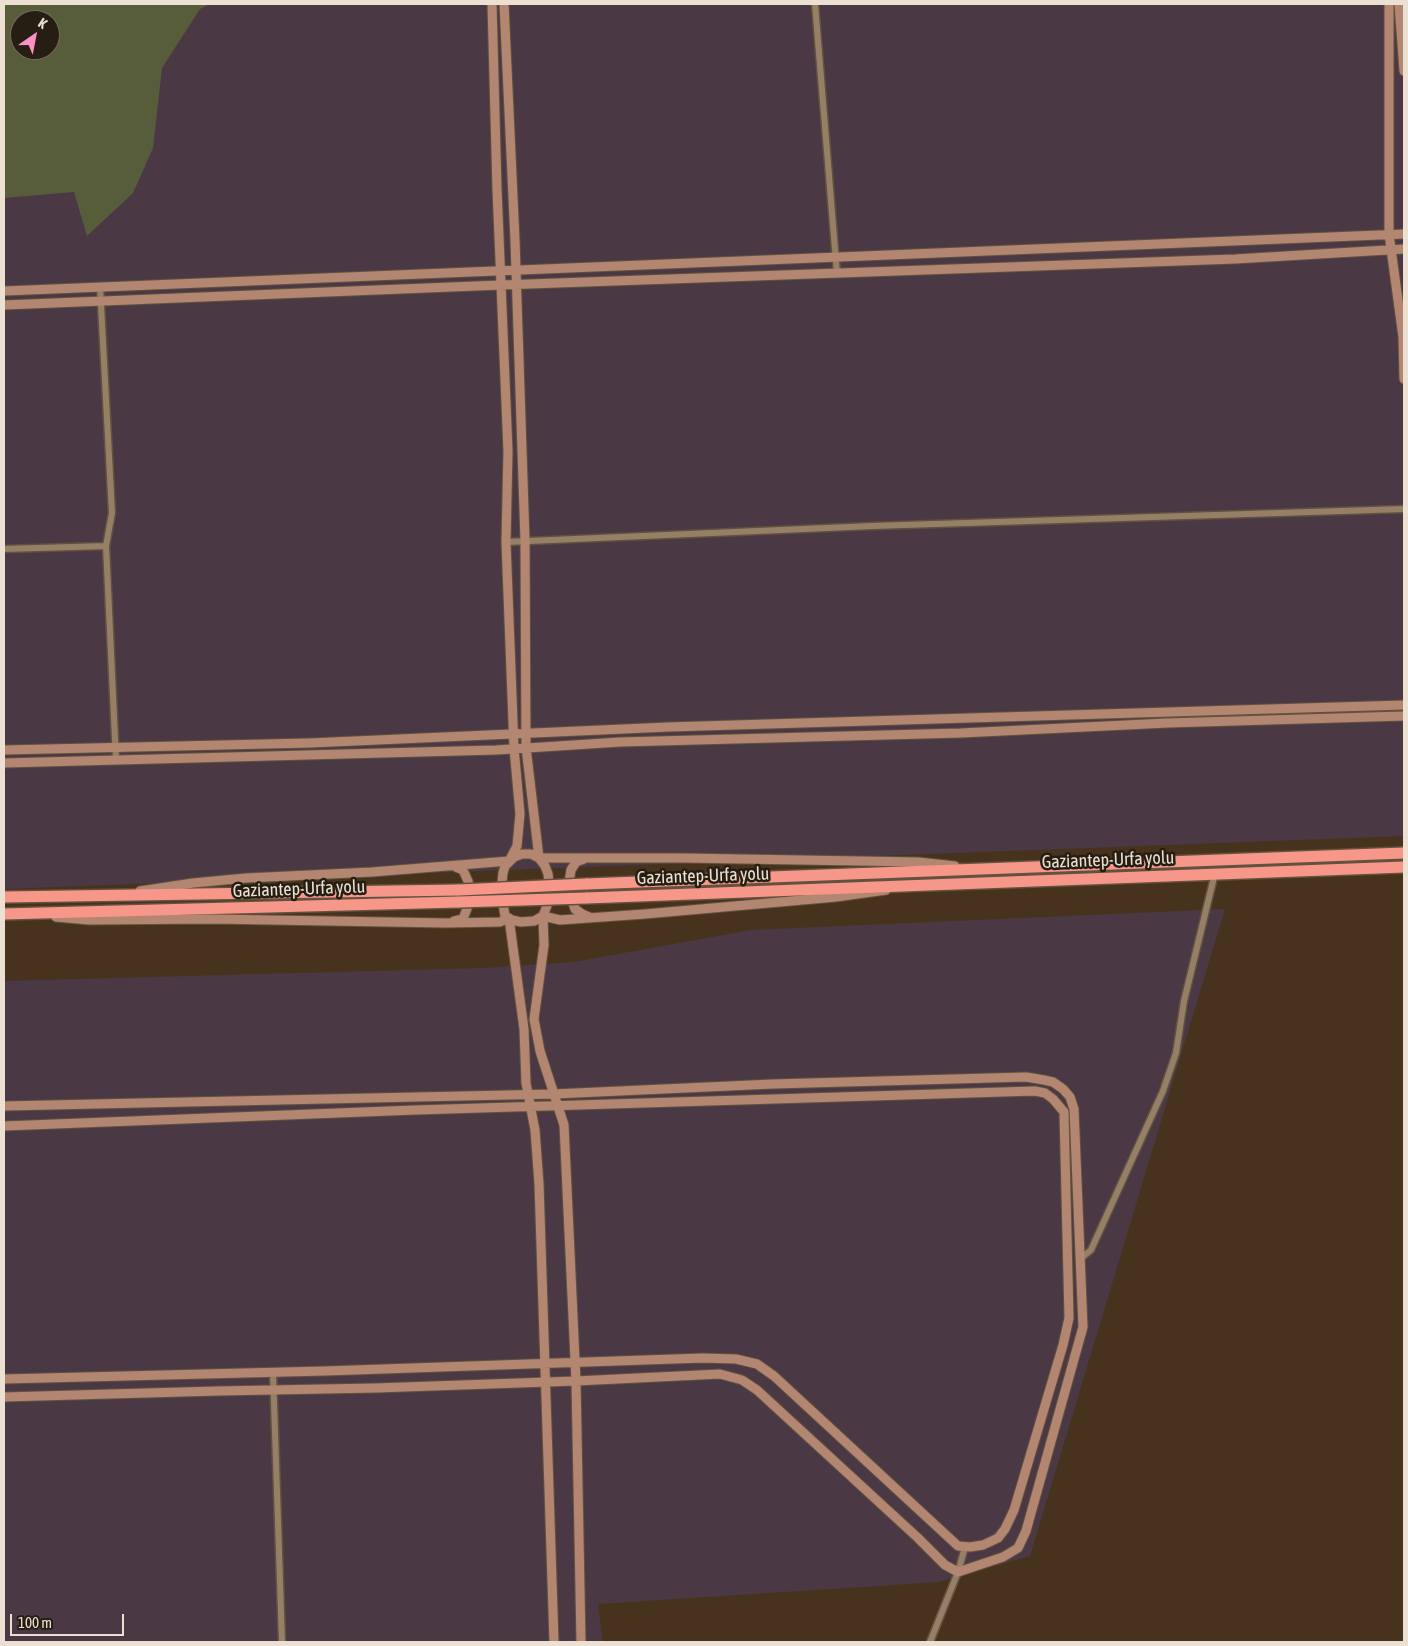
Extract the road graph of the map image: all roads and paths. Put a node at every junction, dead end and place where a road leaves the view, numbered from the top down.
1 (492, 4) edge
2 (504, 4) edge
3 (815, 4) edge
4 (1389, 4) edge
5 (1400, 4) edge
6 (1404, 71) edge
7 (1390, 234) junction
8 (1404, 234) edge
9 (1404, 249) edge
10 (1390, 251) junction
11 (836, 257) junction
12 (516, 269) junction
13 (500, 272) junction
14 (837, 274) junction
15 (501, 285) junction
16 (516, 285) junction
17 (100, 286) junction
18 (4, 291) edge
19 (102, 301) junction
20 (4, 305) edge
21 (1404, 379) edge
22 (1404, 509) edge
23 (525, 540) junction
24 (506, 542) junction
25 (106, 546) junction
26 (4, 549) edge
27 (1404, 705) edge
28 (1404, 716) edge
29 (526, 732) junction
30 (514, 734) junction
31 (526, 747) junction
32 (116, 748) junction
33 (514, 748) junction
34 (4, 750) edge
35 (116, 760) junction
36 (4, 763) edge
37 (1404, 853) edge
38 (539, 858) junction
39 (587, 858) junction
40 (509, 860) junction
41 (454, 866) junction
42 (1404, 867) edge
43 (986, 869) junction
44 (1215, 873) junction
45 (910, 885) junction
46 (107, 896) junction
47 (4, 898) edge
48 (7, 914) edge
49 (543, 916) junction
50 (509, 918) junction
51 (593, 918) junction
52 (446, 923) junction
53 (528, 1093) junction
54 (554, 1094) junction
55 (4, 1106) edge
56 (530, 1106) junction
57 (558, 1106) junction
58 (4, 1126) edge
59 (1080, 1259) junction
60 (575, 1362) junction
61 (545, 1363) junction
62 (273, 1372) junction
63 (4, 1379) edge
64 (576, 1381) junction
65 (546, 1382) junction
66 (273, 1390) junction
67 (4, 1397) edge
68 (965, 1547) junction
69 (958, 1572) junction
70 (282, 1642) edge
71 (554, 1642) edge
72 (581, 1642) edge
73 (930, 1642) edge

1 - 13 street
2 - 12 street
3 - 11 street
4 - 7 street
5 - 6 street
7 - 8 street
7 - 10 street
7 - 11 street
9 - 10 street
10 - 14 street
10 - 21 street
11 - 12 street
11 - 14 street
12 - 13 street
12 - 16 street
13 - 15 street
13 - 17 street
14 - 16 street
15 - 16 street
15 - 19 street
15 - 24 street
16 - 23 street
17 - 18 street
17 - 19 street
19 - 20 street
19 - 25 street
22 - 23 street
23 - 24 street
23 - 29 street
24 - 30 street
25 - 26 street
25 - 32 street
27 - 29 street
28 - 31 street
29 - 30 street
29 - 31 street
30 - 32 street
30 - 33 street
31 - 33 street
31 - 38 street
32 - 34 street
32 - 35 street
33 - 35 street
33 - 40 street
35 - 36 street
37 - 43 highway, Gaziantep-Urfa yolu
38 - 39 street
38 - 40 street
38 - 49 street
39 - 43 street
39 - 51 street
40 - 41 street
40 - 50 street
41 - 46 street
41 - 52 street
42 - 44 highway, Gaziantep-Urfa yolu
43 - 46 highway, Gaziantep-Urfa yolu, bridge
44 - 45 highway, Gaziantep-Urfa yolu
44 - 59 street
45 - 48 highway, Gaziantep-Urfa yolu, bridge
45 - 51 street
46 - 47 highway, Gaziantep-Urfa yolu
48 - 52 street
49 - 50 street
49 - 51 street
49 - 54 street
50 - 52 street
50 - 53 street
53 - 54 street
53 - 55 street
53 - 56 street
54 - 57 street
54 - 59 street
56 - 57 street
56 - 58 street
56 - 61 street
57 - 60 street
57 - 68 street
59 - 69 street
60 - 61 street
60 - 64 street
60 - 68 street
61 - 62 street
61 - 65 street
62 - 63 street
62 - 66 street
64 - 65 street
64 - 69 street
64 - 72 street
65 - 66 street
65 - 71 street
66 - 67 street
66 - 70 street
68 - 69 street
69 - 73 street

